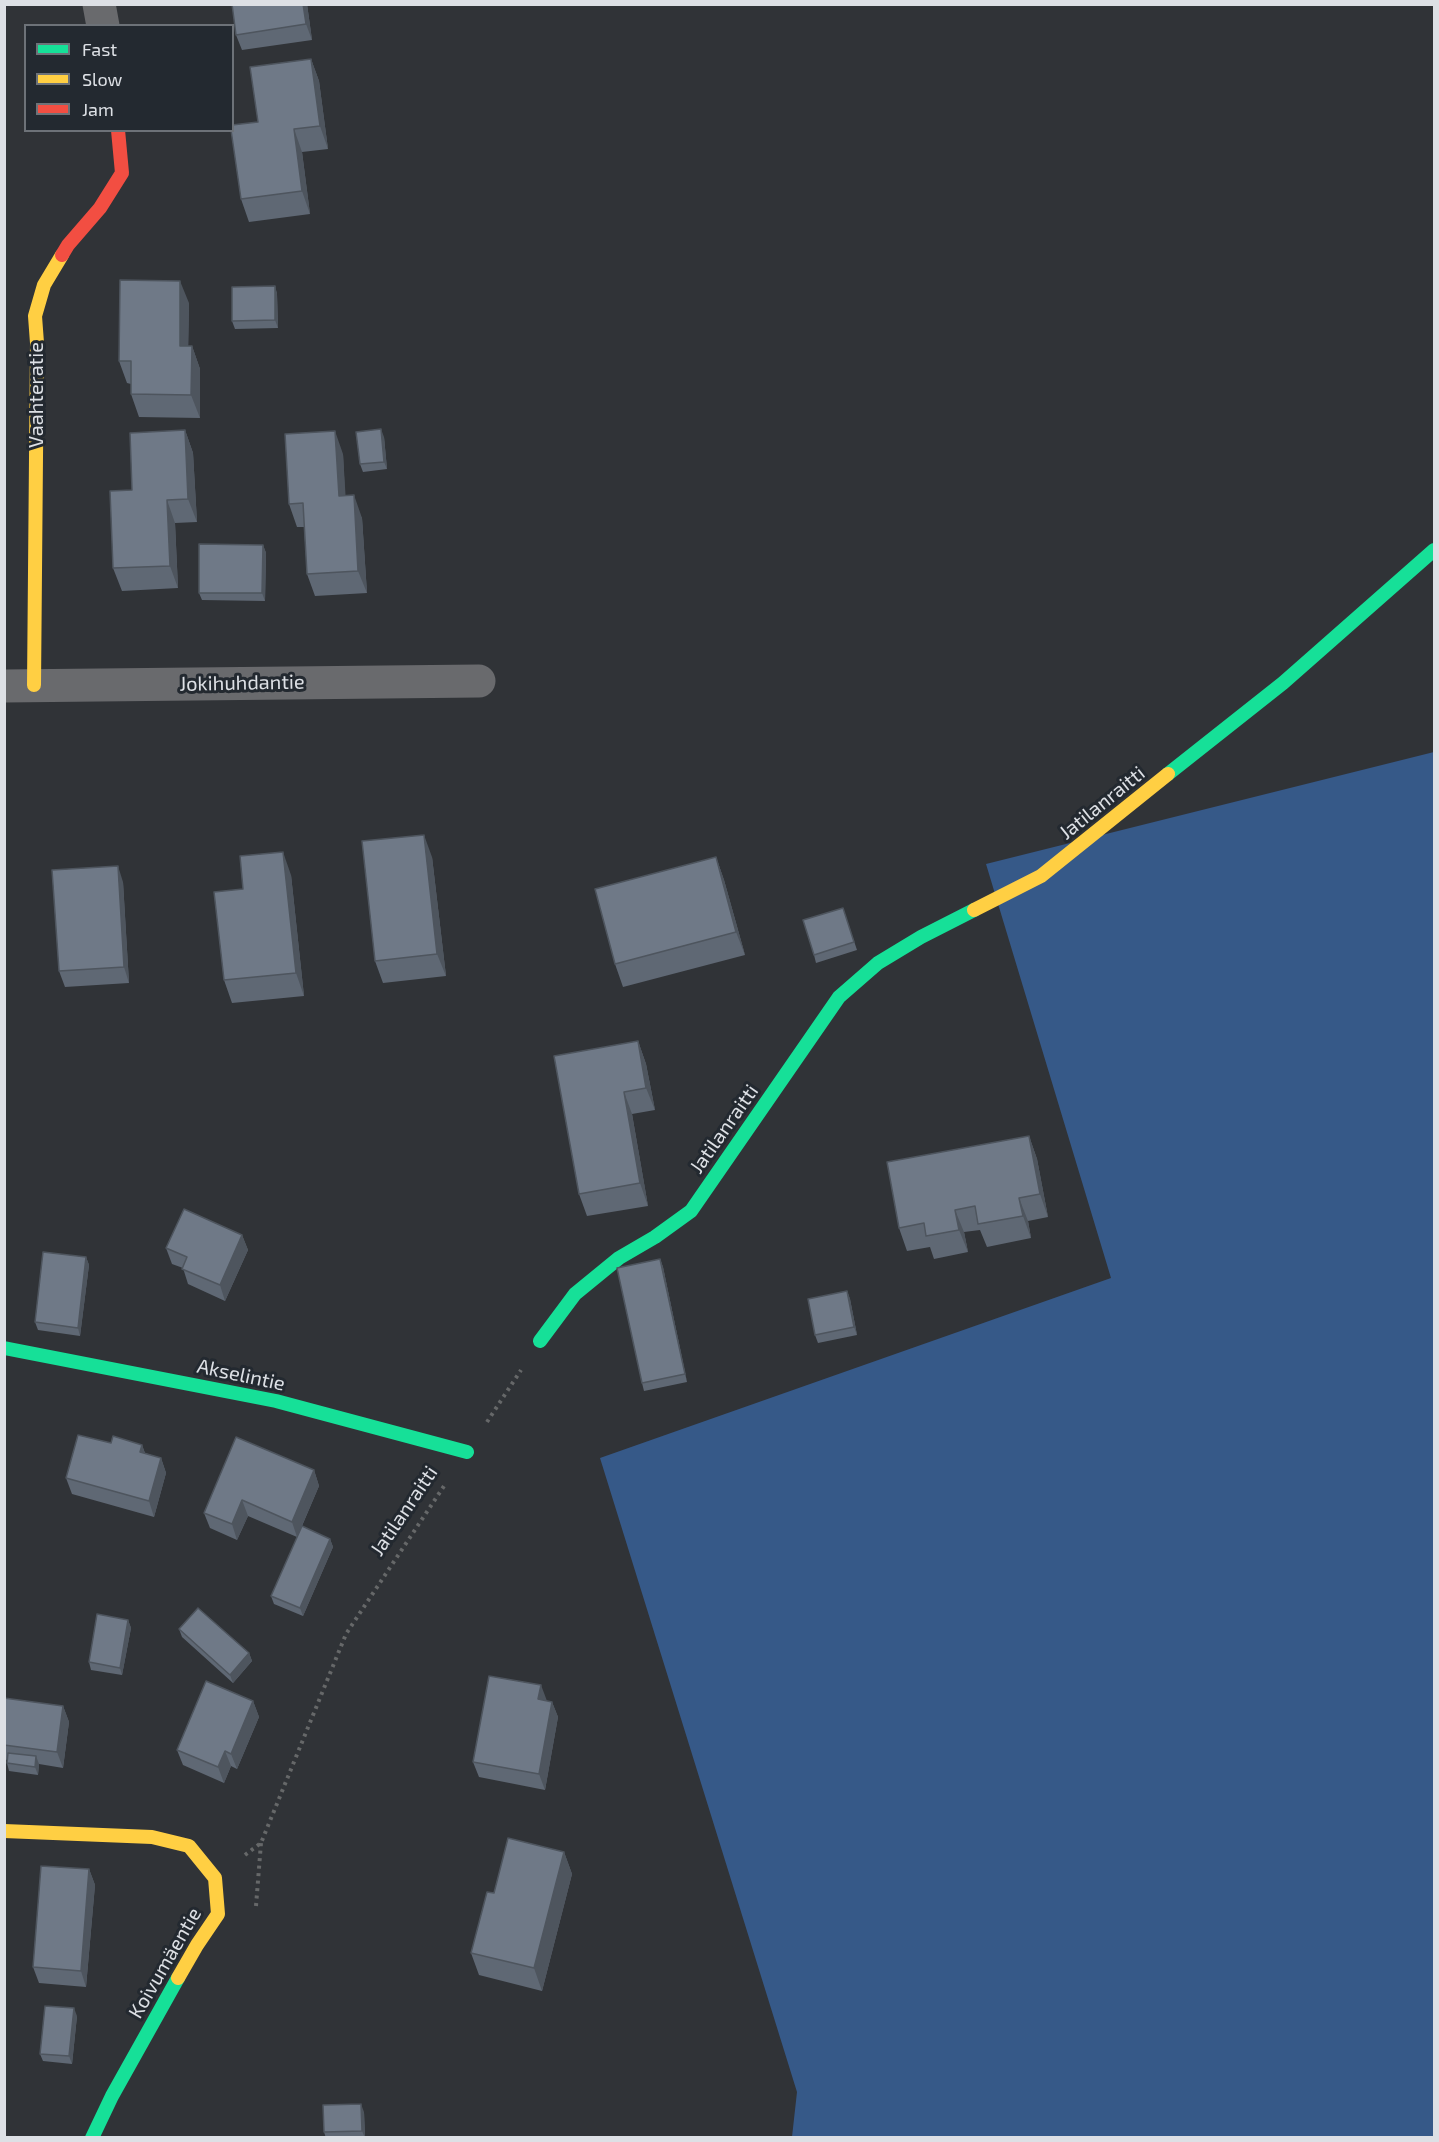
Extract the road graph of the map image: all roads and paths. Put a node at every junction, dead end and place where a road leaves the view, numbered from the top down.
1 (99, 4) edge
2 (103, 24) edge
3 (118, 132) edge
4 (1434, 550) edge
5 (479, 681) dead end
6 (20, 685) edge
7 (540, 1341) joint
8 (4, 1348) edge
9 (467, 1452) junction
10 (4, 1831) edge
11 (216, 1878) junction
12 (92, 2138) edge

1 - 2 street
3 - 6 street, Vaahteratie
4 - 7 street, Jatilanraitti
5 - 6 street, Jokihuhdantie
7 - 9 path, Jatilanraitti
8 - 9 street, Akselintie
9 - 11 path, Jatilanraitti
10 - 11 street
11 - 12 street, Koivumäentie

